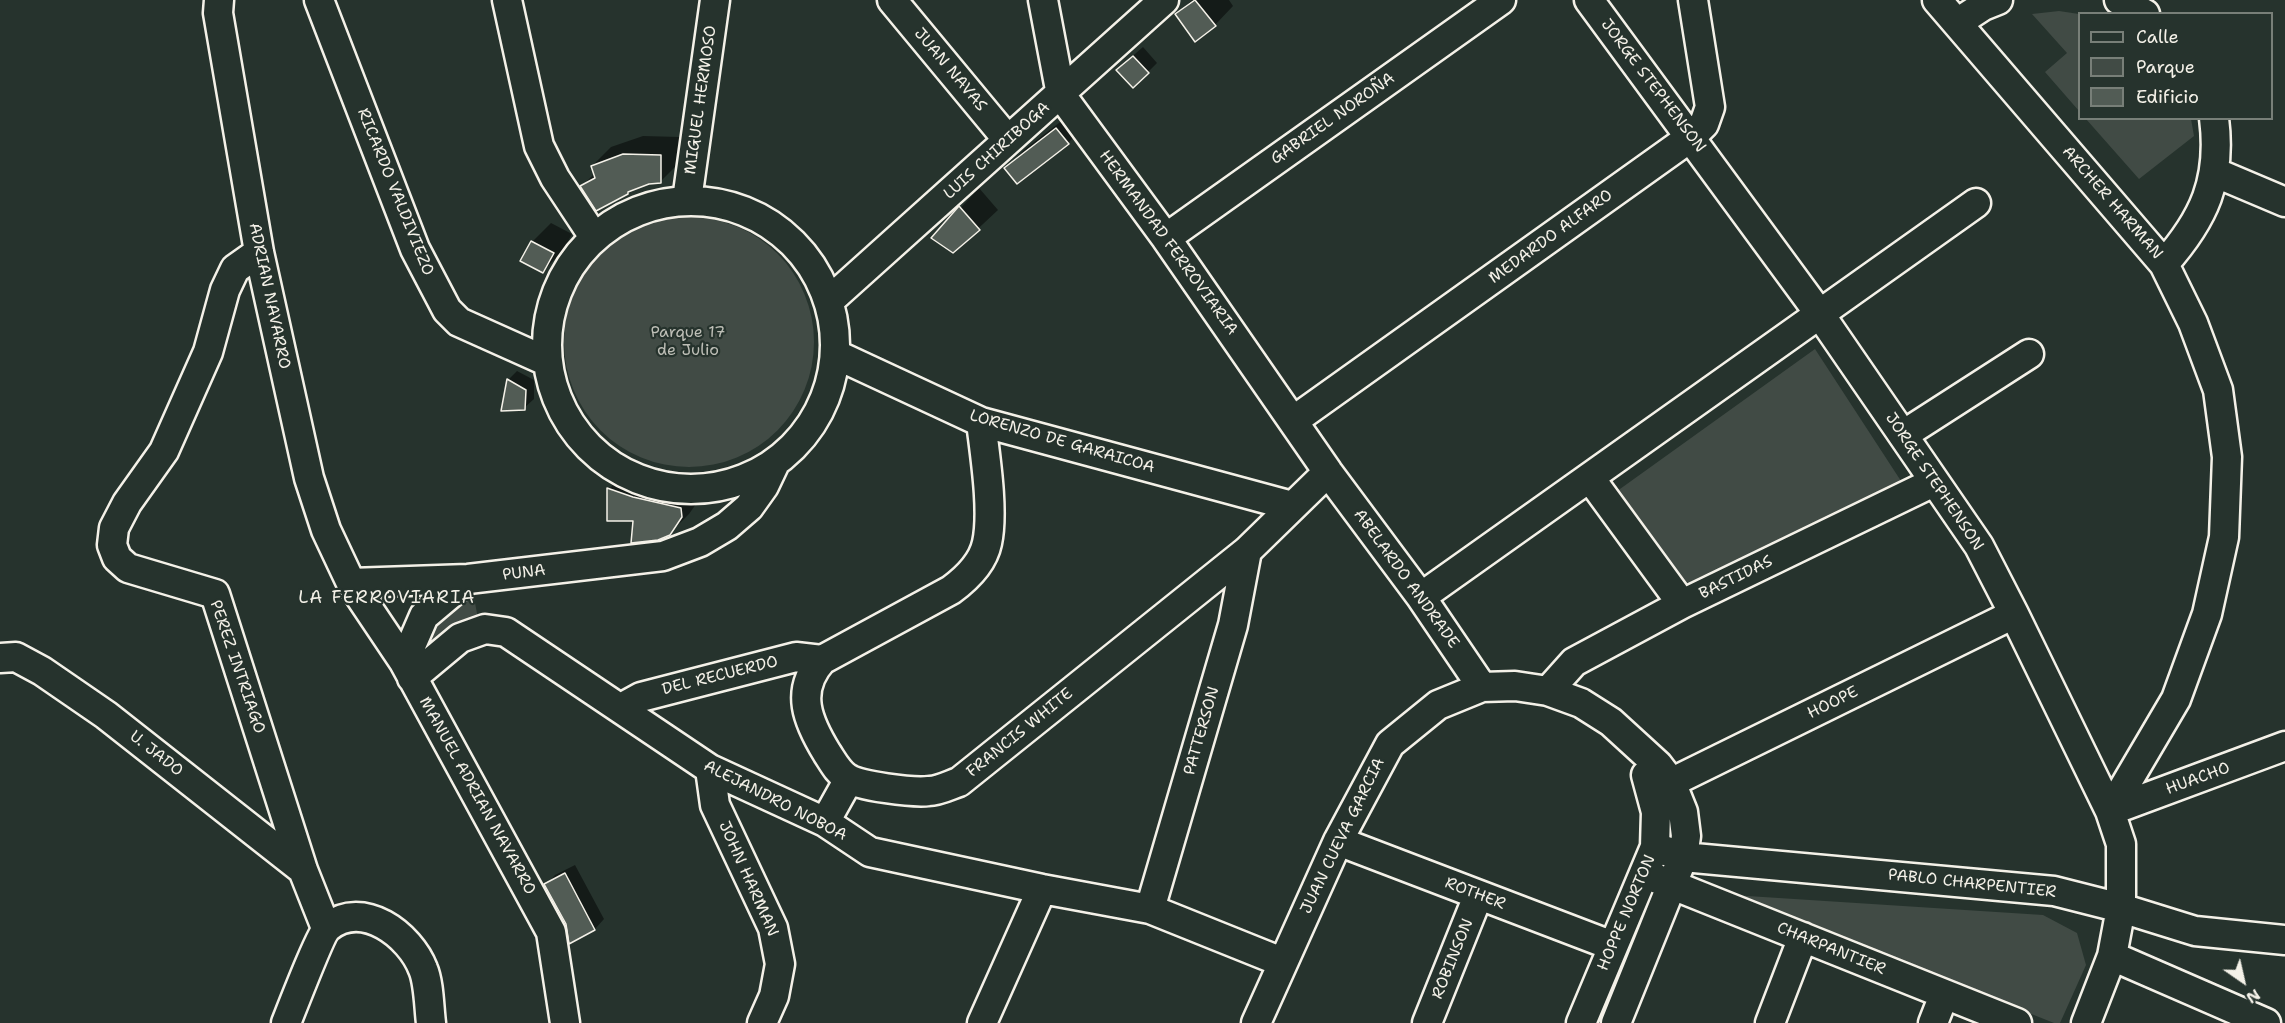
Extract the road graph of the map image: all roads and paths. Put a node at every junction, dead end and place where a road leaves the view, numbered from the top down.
1 (219, 0) edge
2 (319, 0) edge
3 (507, 0) edge
4 (715, 0) edge
5 (892, 0) edge
6 (1043, 0) edge
7 (1164, 0) edge
8 (1501, 0) edge
9 (1589, 0) edge
10 (1693, 0) edge
11 (1937, 0) edge
12 (1998, 0) edge
13 (1957, 23) junction
14 (1061, 95) junction
15 (2214, 120) edge
16 (1691, 137) junction
17 (1008, 140) junction
18 (2214, 172) junction
19 (687, 200) junction
20 (2285, 202) edge
21 (1976, 203) dead end
22 (594, 237) junction
23 (1166, 238) junction
24 (259, 252) junction
25 (2164, 264) junction
26 (829, 301) junction
27 (1819, 314) junction
28 (2029, 354) dead end
29 (839, 356) junction
30 (546, 361) junction
31 (1293, 421) junction
32 (981, 422) junction
33 (1903, 435) junction
34 (774, 465) junction
35 (1329, 472) junction
36 (1590, 478) junction
37 (1934, 482) junction
38 (693, 488) junction
39 (1292, 506) junction
40 (694, 545) junction
41 (1247, 551) junction
42 (468, 579) junction
43 (351, 583) junction
44 (1421, 597) junction
45 (1683, 604) junction
46 (2014, 614) junction
47 (0, 658) edge
48 (822, 660) junction
49 (408, 670) junction
50 (1482, 687) junction
51 (1548, 691) junction
52 (621, 708) junction
53 (2285, 747) edge
54 (1637, 748) joint
55 (710, 769) junction
56 (849, 779) junction
57 (1661, 787) junction
58 (2110, 811) junction
59 (825, 822) junction
60 (1338, 841) junction
61 (1655, 847) junction
62 (1683, 857) junction
63 (303, 870) junction
64 (1645, 874) junction
65 (1672, 886) junction
66 (1042, 889) junction
67 (1478, 896) junction
68 (2121, 908) junction
69 (1150, 909) junction
70 (327, 928) junction
71 (1803, 937) junction
72 (2285, 940) edge
73 (1613, 946) junction
74 (2112, 956) junction
75 (1282, 962) junction
76 (1944, 995) junction
77 (286, 1023) edge
78 (431, 1023) edge
79 (565, 1023) edge
80 (762, 1023) edge
81 (982, 1023) edge
82 (1256, 1023) edge
83 (1428, 1023) edge
84 (1581, 1023) edge
85 (1616, 1023) edge
86 (1770, 1023) edge
87 (1933, 1023) edge
88 (2017, 1023) edge
89 (2086, 1023) edge
90 (2266, 1023) edge

1 - 24 street, ADRIAN NAVARRO
2 - 30 street, RICARDO VALDIVIEZO
3 - 22 street
4 - 19 street, MIGUEL HERMOSO
5 - 17 street, JUAN NAVAS
6 - 14 street, HERMANDAD FERROVIARIA
7 - 14 street, LUIS CHIRIBOGA
8 - 23 street, GABRIEL NOROÑA
9 - 16 street, JORGE STEPHENSON
10 - 16 street, MEDARDO ALFARO
11 - 13 street, ARCHER HARMAN
12 - 13 street
13 - 25 street, ARCHER HARMAN
14 - 17 street, LUIS CHIRIBOGA
14 - 23 street, HERMANDAD FERROVIARIA
15 - 18 street
16 - 27 street, JORGE STEPHENSON
16 - 31 street, MEDARDO ALFARO
17 - 26 street, LUIS CHIRIBOGA
18 - 20 street
18 - 25 street
19 - 22 street
19 - 26 street
21 - 27 street
22 - 30 street
23 - 31 street, HERMANDAD FERROVIARIA
24 - 43 street, ADRIAN NAVARRO
24 - 63 street, PEREZ INTRIAGO
25 - 58 street, ARCHER HARMAN
26 - 29 street
27 - 33 street, JORGE STEPHENSON
27 - 36 street
28 - 33 street
29 - 32 street, LORENZO DE GARAICOA
29 - 34 street
30 - 38 street
31 - 35 street, HERMANDAD FERROVIARIA
32 - 39 street, LORENZO DE GARAICOA
32 - 48 street
33 - 37 street, JORGE STEPHENSON
34 - 38 street
34 - 40 street, PUNA
35 - 39 street, FRANCIS WHITE
35 - 44 street, ABELARDO ANDRADE
36 - 44 street
36 - 45 street
37 - 45 street, BASTIDAS
37 - 46 street, JORGE STEPHENSON
38 - 40 street
39 - 41 street, FRANCIS WHITE
40 - 42 street, PUNA
41 - 56 street, FRANCIS WHITE
41 - 69 street, PATTERSON
42 - 43 street, PUNA
42 - 49 street
43 - 49 street, MANUEL ADRIAN NAVARRO
44 - 50 street, ABELARDO ANDRADE
45 - 51 street, BASTIDAS
46 - 57 street, HOOPE
46 - 58 street, JORGE STEPHENSON
47 - 63 street, U. JADO
48 - 52 street, DEL RECUERDO
48 - 56 street
49 - 52 street, ALEJANDRO NOBOA
49 - 79 street, MANUEL ADRIAN NAVARRO
50 - 51 street, JUAN CUEVA GARCIA
50 - 60 street, JUAN CUEVA GARCIA
51 - 54 street, JUAN CUEVA GARCIA
52 - 55 street, ALEJANDRO NOBOA
53 - 58 street, HUACHO
54 - 57 street, HOPPE NORTON
55 - 59 street, ALEJANDRO NOBOA
55 - 80 street, JOHN HARMAN
56 - 59 street
57 - 61 street, HOPPE NORTON
57 - 62 street, HOPPE NORTON
58 - 68 street, JORGE STEPHENSON
59 - 66 street, ALEJANDRO NOBOA
60 - 67 street, ROTHER
60 - 75 street, JUAN CUEVA GARCIA
61 - 62 street, PABLO CHARPENTIER
61 - 64 street, HOPPE NORTON
62 - 65 street, HOPPE NORTON
62 - 68 street, PABLO CHARPENTIER
63 - 70 street, PEREZ INTRIAGO
64 - 65 street, CHARPANTIER
64 - 73 street, HOPPE NORTON
65 - 71 street, CHARPANTIER
65 - 85 street, HOPPE NORTON
66 - 69 street, ALEJANDRO NOBOA
66 - 81 street
67 - 73 street, ROTHER
67 - 83 street, ROBINSON
68 - 72 street, PABLO CHARPENTIER
68 - 74 street, JORGE STEPHENSON
69 - 75 street, ALEJANDRO NOBOA
70 - 77 street
70 - 78 street
71 - 76 street, CHARPANTIER
71 - 86 street
73 - 84 street, HOPPE NORTON
74 - 89 street, JORGE STEPHENSON
74 - 90 street
75 - 82 street, JUAN CUEVA GARCIA
76 - 87 street
76 - 88 street, CHARPANTIER

